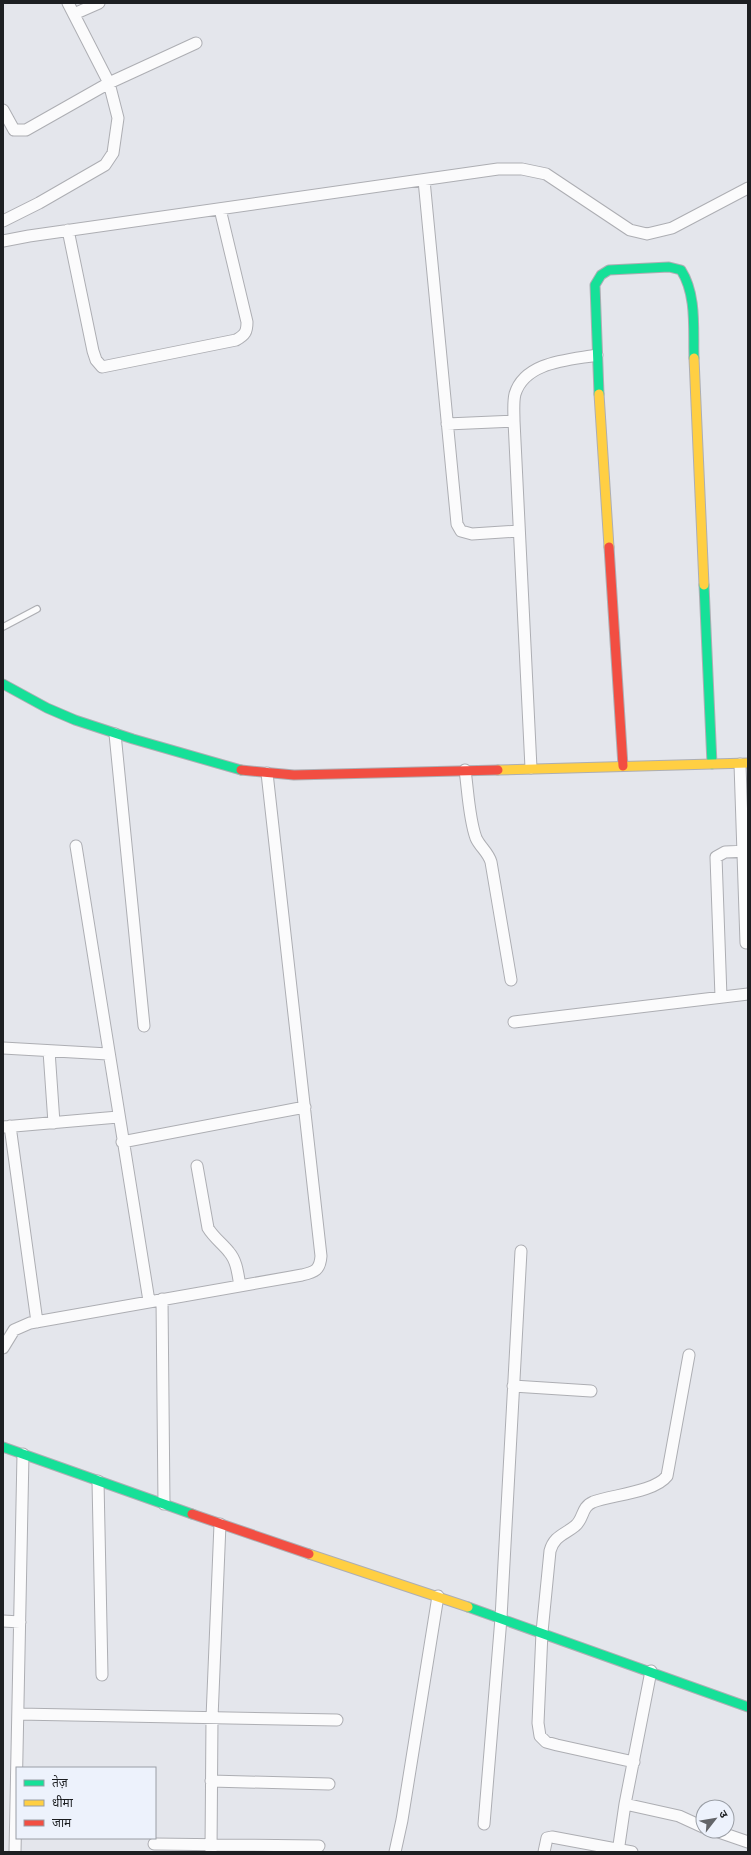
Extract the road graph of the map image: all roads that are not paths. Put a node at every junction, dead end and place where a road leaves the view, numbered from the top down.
1 (68, 3) edge
2 (99, 3) edge
3 (74, 14) junction
4 (196, 43) dead end
5 (108, 83) junction
6 (3, 110) edge
7 (424, 180) junction
8 (748, 188) edge
9 (220, 209) junction
10 (3, 221) edge
11 (68, 230) junction
12 (3, 241) edge
13 (598, 355) junction
14 (514, 421) junction
15 (448, 424) junction
16 (520, 531) junction
17 (37, 609) dead end
18 (3, 627) edge
19 (6, 686) edge
20 (115, 734) junction
21 (712, 764) junction
22 (744, 764) edge
23 (623, 766) junction
24 (531, 768) junction
25 (465, 770) junction
26 (267, 773) junction
27 (76, 846) dead end
28 (745, 851) edge
29 (747, 913) edge
30 (746, 943) dead end
31 (511, 980) dead end
32 (748, 994) edge
33 (721, 997) junction
34 (514, 1022) dead end
35 (144, 1026) dead end
36 (3, 1048) edge
37 (49, 1051) junction
38 (108, 1054) junction
39 (305, 1107) junction
40 (118, 1117) junction
41 (54, 1123) junction
42 (7, 1127) edge
43 (122, 1142) junction
44 (197, 1166) dead end
45 (521, 1251) dead end
46 (240, 1286) junction
47 (162, 1299) junction
48 (149, 1301) junction
49 (37, 1322) junction
50 (3, 1348) edge
51 (689, 1355) dead end
52 (513, 1386) junction
53 (591, 1391) dead end
54 (3, 1447) edge
55 (23, 1454) junction
56 (98, 1481) junction
57 (164, 1504) junction
58 (220, 1524) junction
59 (438, 1596) junction
60 (501, 1618) junction
61 (3, 1621) edge
62 (20, 1622) junction
63 (542, 1632) junction
64 (652, 1671) junction
65 (102, 1675) dead end
66 (748, 1707) edge
67 (18, 1714) junction
68 (212, 1718) junction
69 (337, 1720) dead end
70 (634, 1762) junction
71 (17, 1767) edge
72 (211, 1781) junction
73 (329, 1784) dead end
74 (625, 1804) junction
75 (16, 1806) edge
76 (695, 1823) edge
77 (484, 1824) dead end
78 (735, 1838) edge
79 (748, 1842) edge
80 (154, 1844) dead end
81 (319, 1846) dead end
82 (211, 1848) edge
83 (618, 1850) edge
84 (15, 1852) edge
85 (395, 1852) edge
86 (544, 1852) edge
87 (632, 1852) edge

1 - 3 street
2 - 3 street
3 - 5 street
4 - 5 street
5 - 6 street
5 - 10 street
7 - 8 street
7 - 9 street
7 - 15 street
9 - 11 street
9 - 11 street
11 - 12 street
13 - 14 street
13 - 21 main road
13 - 23 main road
14 - 15 street
14 - 16 street
15 - 16 street
16 - 24 street
17 - 18 lane
19 - 20 main road
20 - 26 main road
20 - 35 street
21 - 22 main road
21 - 23 main road
22 - 28 street
23 - 24 main road
24 - 25 main road
25 - 26 main road
25 - 31 street
26 - 39 street
27 - 38 street
28 - 29 street
28 - 33 street
29 - 30 street
32 - 33 street
33 - 34 street
36 - 37 street
37 - 38 street
37 - 41 street
38 - 40 street
39 - 43 street
39 - 46 street
40 - 41 street
40 - 43 street
41 - 42 street
42 - 49 street
43 - 48 street
44 - 46 street
45 - 52 street
46 - 47 street
47 - 48 street
47 - 57 street
48 - 49 street
49 - 50 street
51 - 63 street
52 - 53 street
52 - 60 street
54 - 55 main road
55 - 56 main road
55 - 62 street
56 - 57 main road
56 - 65 street
57 - 58 main road
58 - 59 main road
58 - 68 street
59 - 60 main road
59 - 85 street
60 - 63 main road
60 - 77 street
61 - 62 street
62 - 67 street
63 - 64 main road
63 - 70 street
64 - 66 main road
64 - 70 street
67 - 68 street
67 - 71 street
68 - 69 street
68 - 72 street
70 - 74 street
72 - 73 street
72 - 82 street
74 - 76 street
74 - 83 street
75 - 84 street
78 - 79 street
80 - 82 street
81 - 82 street
83 - 86 street
83 - 87 street

